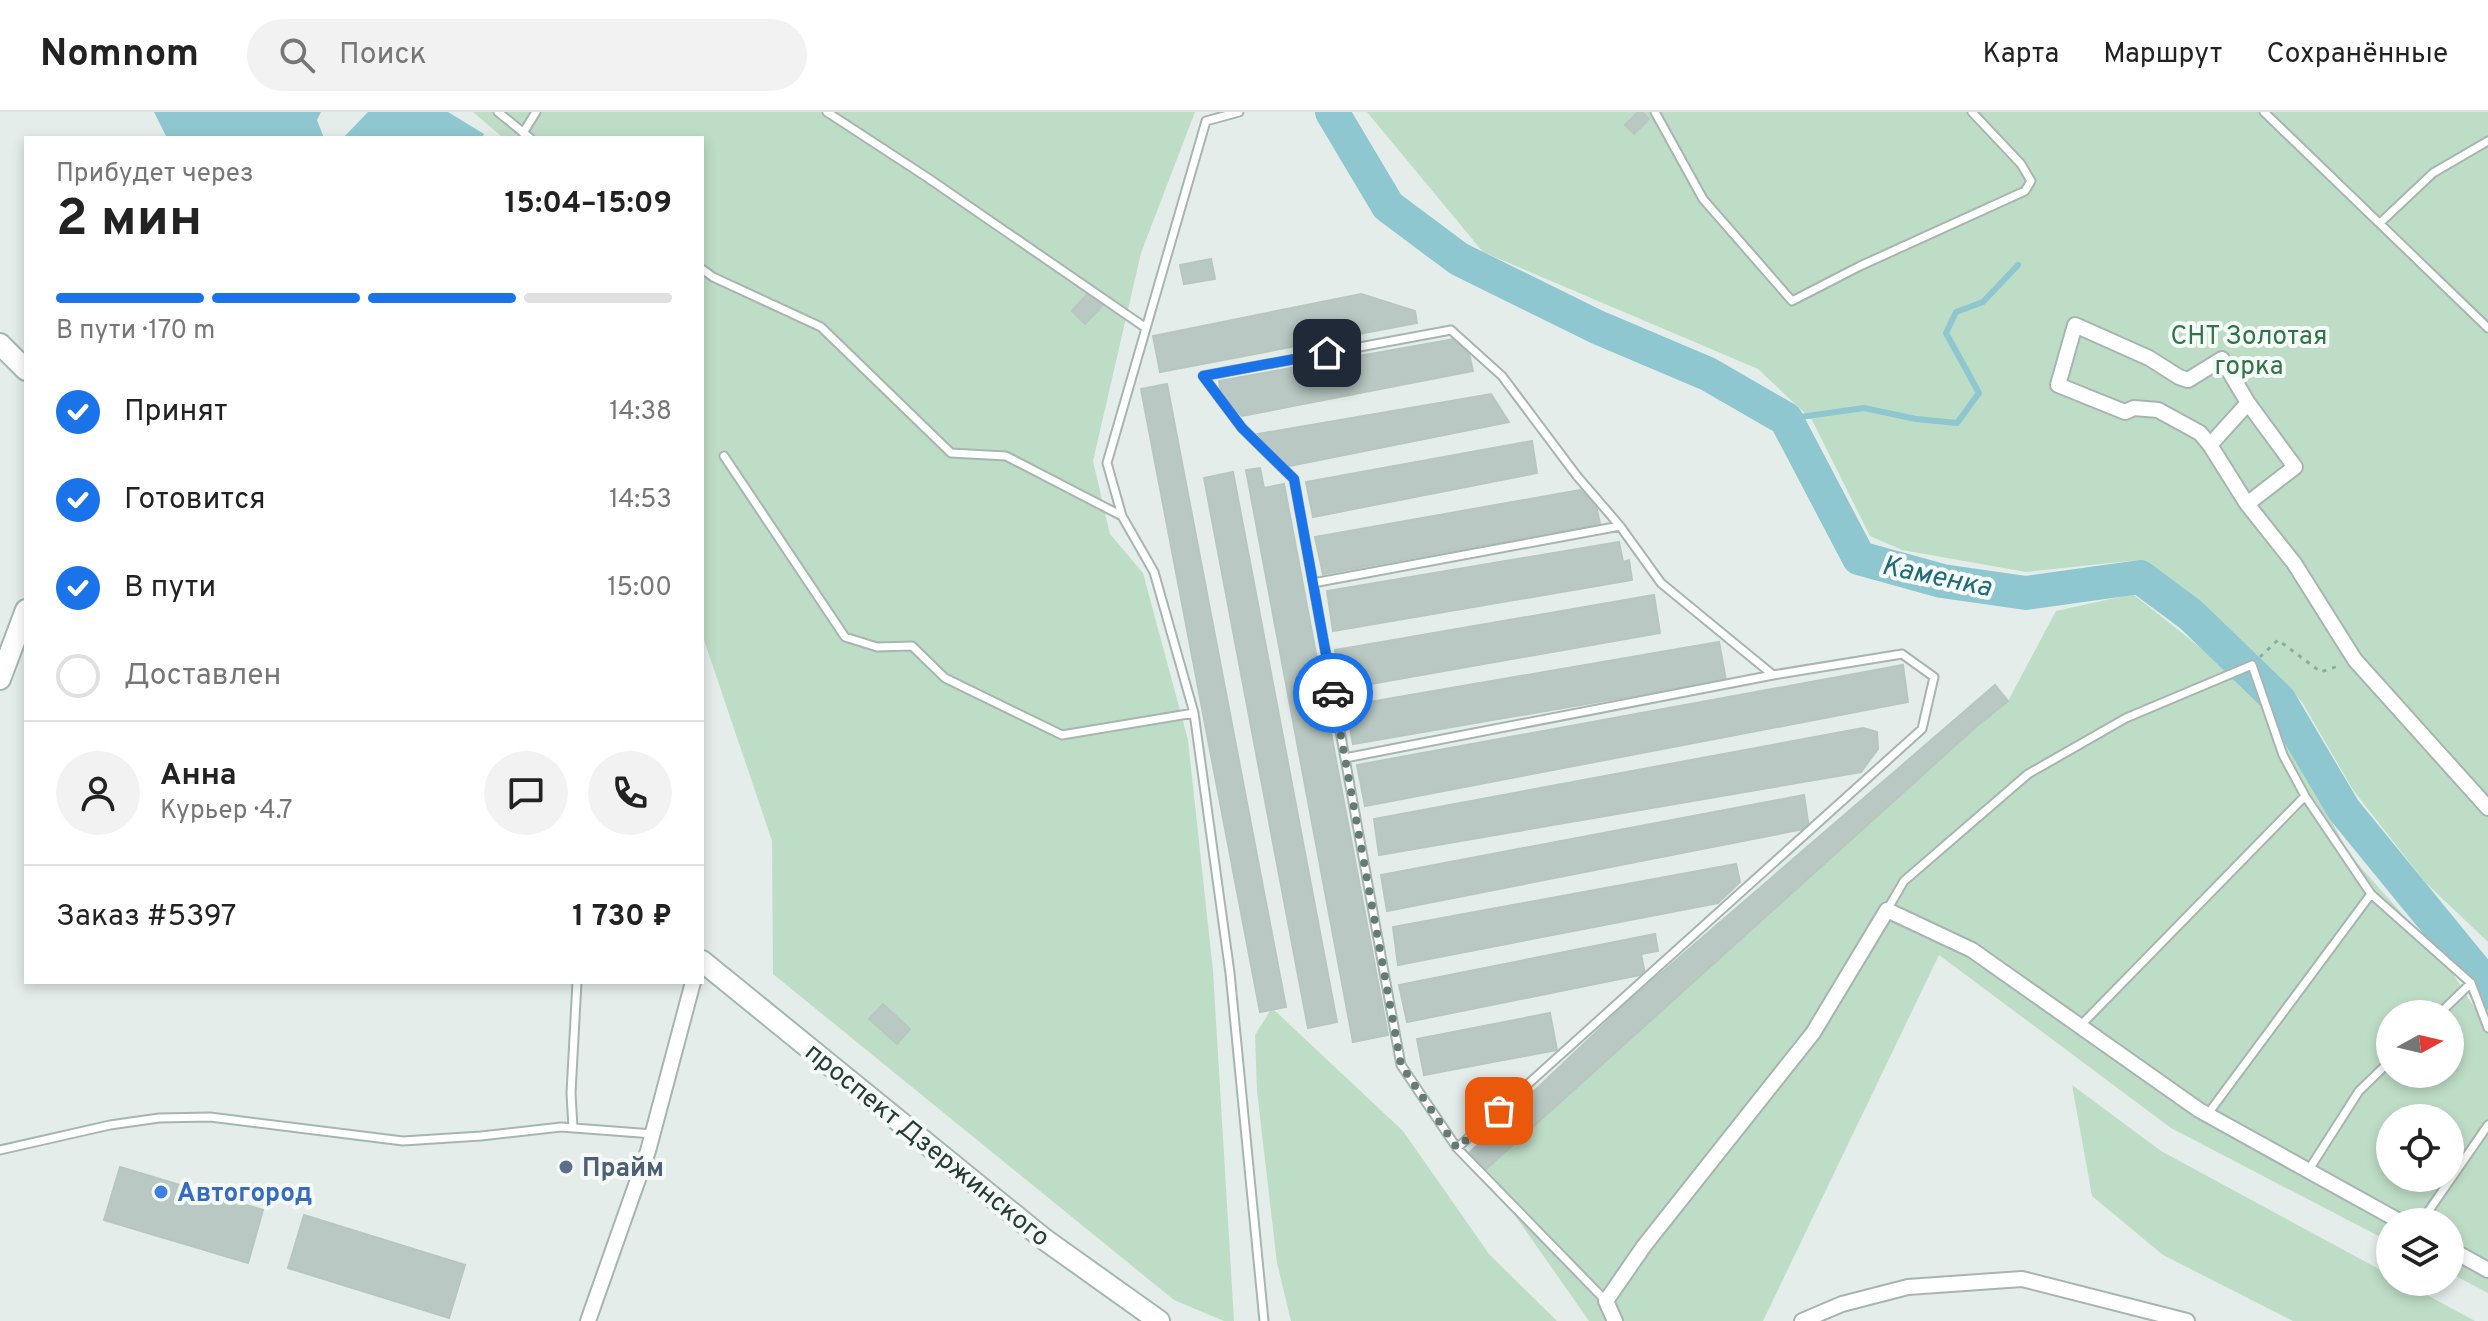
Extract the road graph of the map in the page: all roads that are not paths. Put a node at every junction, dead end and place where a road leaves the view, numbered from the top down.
1 (498, 112) edge
2 (536, 112) edge
3 (827, 112) edge
4 (1239, 112) edge
5 (1655, 112) edge
6 (1972, 112) edge
7 (2264, 112) edge
8 (1220, 115) edge
9 (527, 135) edge
10 (2488, 141) edge
11 (2380, 223) junction
12 (704, 270) edge
13 (1146, 328) junction
14 (2488, 328) edge
15 (0, 344) edge
16 (24, 368) edge
17 (2248, 403) junction
18 (2210, 445) junction
19 (724, 456) dead end
20 (2247, 504) junction
21 (1122, 516) junction
22 (1620, 526) junction
23 (1313, 583) junction
24 (24, 615) edge
25 (1773, 675) junction
26 (0, 679) edge
27 (1194, 713) junction
28 (1345, 758) junction
29 (2305, 796) junction
30 (2488, 808) edge
31 (2371, 894) junction
32 (1887, 910) junction
33 (704, 963) edge
34 (2471, 983) junction
35 (577, 984) edge
36 (692, 984) edge
37 (2453, 1000) edge
38 (2080, 1026) junction
39 (2488, 1028) edge
40 (2376, 1075) edge
41 (2207, 1115) junction
42 (2488, 1125) edge
43 (573, 1128) junction
44 (653, 1134) junction
45 (1457, 1148) junction
46 (0, 1150) edge
47 (2308, 1171) junction
48 (2376, 1208) edge
49 (2431, 1208) edge
50 (2464, 1257) edge
51 (2488, 1270) edge
52 (1606, 1301) junction
53 (588, 1321) edge
54 (1159, 1321) edge
55 (1264, 1321) edge
56 (1615, 1321) edge
57 (1802, 1321) edge
58 (2187, 1321) edge

1 - 9 lane
2 - 9 lane
3 - 13 lane
4 - 8 lane
5 - 6 lane
7 - 11 lane
8 - 13 lane
10 - 11 lane
11 - 14 lane
12 - 21 lane
13 - 21 lane
15 - 16 street
17 - 18 street
17 - 18 street
17 - 20 street
18 - 20 street
19 - 27 lane
20 - 30 street
21 - 27 lane
22 - 23 lane
22 - 23 lane
22 - 25 lane
23 - 28 lane
24 - 26 street
25 - 28 lane
25 - 45 lane
27 - 55 lane
28 - 45 lane
29 - 31 lane
29 - 32 lane
29 - 38 lane
31 - 34 lane
31 - 41 lane
32 - 38 street
32 - 52 street
33 - 54 street, проспект Дзержинского
34 - 37 lane
34 - 39 lane
35 - 43 lane
36 - 44 street
38 - 41 street
40 - 47 lane
41 - 47 street
42 - 49 lane
43 - 44 lane
43 - 46 lane
44 - 53 street
45 - 52 lane
47 - 48 street
50 - 51 street
52 - 56 street
57 - 58 street

